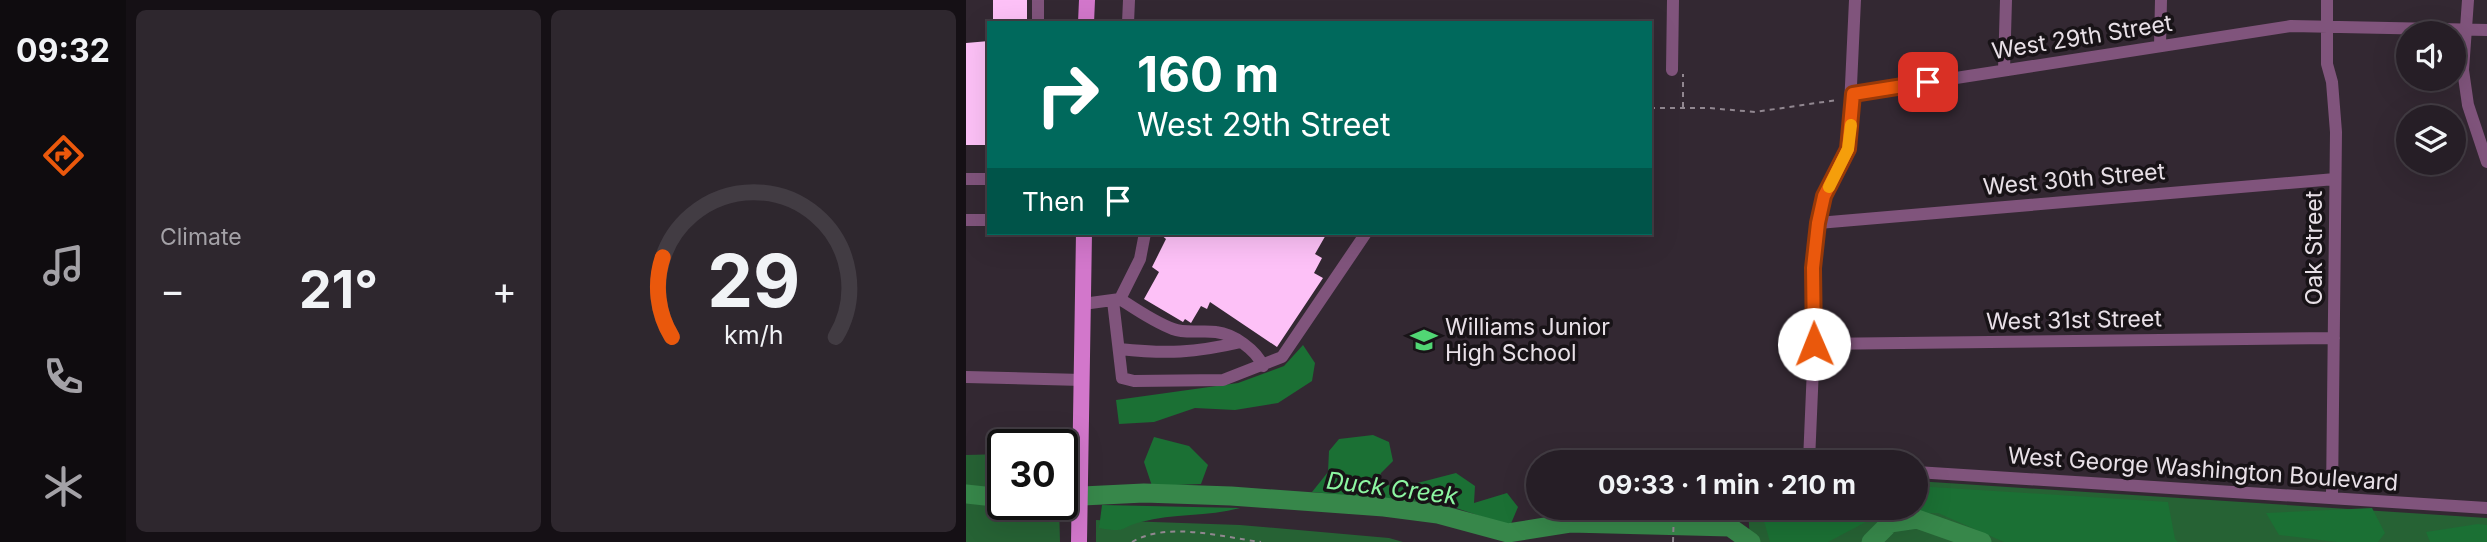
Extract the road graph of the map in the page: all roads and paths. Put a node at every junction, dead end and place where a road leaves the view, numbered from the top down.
1 (1038, 0) edge
2 (1087, 0) edge
3 (1129, 0) edge
4 (1673, 0) edge
5 (1855, 0) edge
6 (2006, 0) edge
7 (2161, 0) edge
8 (2327, 0) edge
9 (2468, 0) edge
10 (1038, 21) edge
11 (1086, 21) edge
12 (1128, 21) edge
13 (2327, 26) junction
14 (2396, 28) edge
15 (2466, 30) joint
16 (2487, 30) edge
17 (2160, 46) junction
18 (1672, 70) joint
19 (2004, 70) junction
20 (2466, 91) edge
21 (1853, 94) junction
22 (1652, 108) edge
23 (1683, 108) junction
24 (2487, 162) edge
25 (966, 179) edge
26 (987, 179) edge
27 (2335, 179) junction
28 (966, 220) edge
29 (987, 220) edge
30 (1818, 223) junction
31 (1084, 235) edge
32 (1145, 235) edge
33 (1366, 235) edge
34 (1116, 300) junction
35 (1083, 304) junction
36 (2334, 338) junction
37 (1241, 342) junction
38 (1814, 344) junction
39 (1119, 349) junction
40 (1263, 366) junction
41 (966, 377) edge
42 (1082, 380) junction
43 (1699, 450) edge
44 (1735, 450) edge
45 (1810, 450) edge
46 (1928, 473) edge
47 (2332, 497) junction
48 (2487, 508) edge
49 (1674, 520) edge
50 (1079, 536) edge
51 (1132, 542) edge
52 (1261, 542) edge
53 (1673, 542) edge

1 - 10 street
2 - 11 main road
3 - 12 street
4 - 18 street
5 - 21 street
6 - 19 street
7 - 17 street
8 - 13 street, Oak Street
9 - 15 street
13 - 14 street, West 29th Street
13 - 17 street, West 29th Street
13 - 27 street, Oak Street
15 - 16 street, West 29th Street
17 - 19 street, West 29th Street
18 - 23 path
19 - 21 street, West 29th Street
20 - 24 street
21 - 23 path
21 - 30 street
22 - 23 path
25 - 26 street
27 - 30 street, West 30th Street
27 - 36 street, Oak Street
28 - 29 street
30 - 38 street
31 - 35 main road
32 - 34 street
33 - 40 street
34 - 35 street
34 - 37 street
34 - 39 street
35 - 42 main road
36 - 38 street, West 31st Street
36 - 47 street, Oak Street
37 - 39 street
37 - 40 street
38 - 45 street
39 - 40 street
41 - 42 street
42 - 50 main road
43 - 44 path
46 - 47 street, West George Washington Boulevard
47 - 48 street, West George Washington Boulevard
49 - 53 path
51 - 52 path

